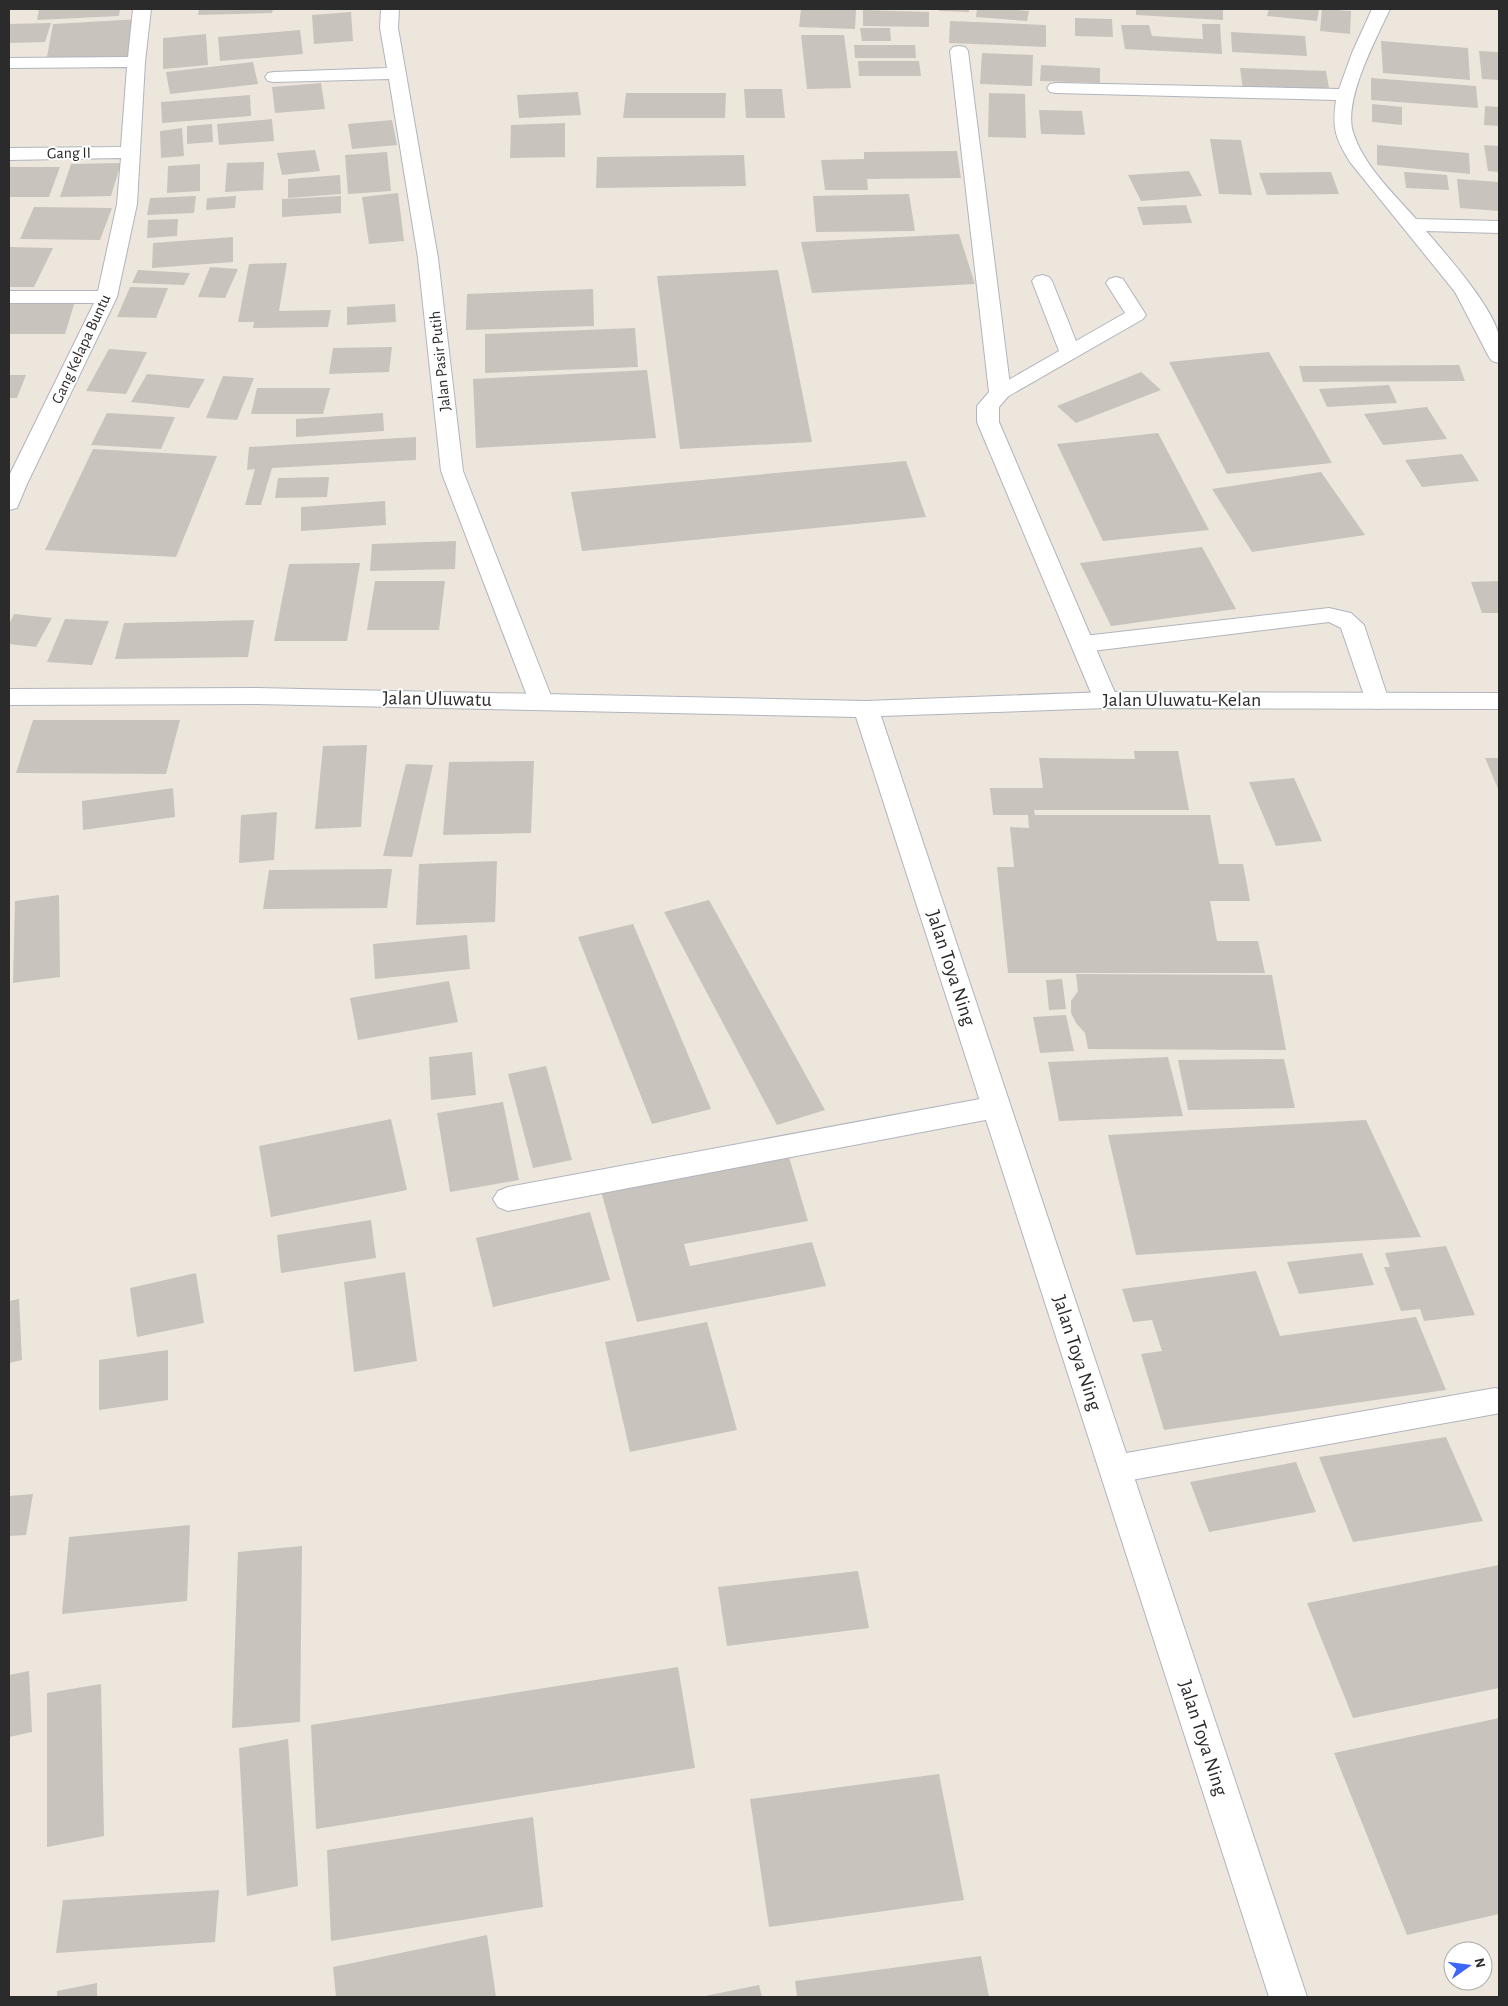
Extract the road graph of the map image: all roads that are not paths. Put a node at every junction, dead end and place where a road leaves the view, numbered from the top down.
1 (142, 9) edge
2 (390, 9) edge
3 (1381, 9) edge
4 (960, 51) dead end
5 (136, 62) junction
6 (9, 63) edge
7 (397, 73) junction
8 (274, 77) dead end
9 (1056, 88) dead end
10 (1344, 95) junction
11 (130, 152) junction
12 (9, 154) edge
13 (1412, 225) junction
14 (1499, 227) edge
15 (1042, 281) dead end
16 (1116, 283) dead end
17 (9, 297) edge
18 (107, 297) junction
19 (1070, 352) junction
20 (1499, 357) edge
21 (1000, 393) junction
22 (9, 503) edge
23 (1084, 644) junction
24 (9, 697) edge
25 (1106, 700) junction
26 (541, 701) junction
27 (1377, 701) junction
28 (1499, 701) edge
29 (866, 709) junction
30 (996, 1107) junction
31 (508, 1199) dead end
32 (1496, 1401) dead end
33 (1115, 1469) junction
34 (1288, 1997) edge

1 - 5 street, Gang Kelapa Buntu
2 - 7 street, Jalan Pasir Putih
3 - 10 street
4 - 21 street
5 - 6 street
5 - 11 street, Gang Kelapa Buntu
7 - 8 street
7 - 26 street, Jalan Pasir Putih
9 - 10 street
10 - 13 street
11 - 12 street, Gang II
11 - 18 street, Gang Kelapa Buntu
13 - 14 street
13 - 20 street
15 - 19 street
16 - 19 street
17 - 18 street
18 - 22 street, Gang Kelapa Buntu
19 - 21 street
21 - 23 street
23 - 25 street
23 - 27 street
24 - 26 street, Jalan Uluwatu
25 - 27 street, Jalan Uluwatu-Kelan
25 - 29 street, Jalan Uluwatu-Kelan
26 - 29 street, Jalan Uluwatu
27 - 28 street, Jalan Uluwatu-Kelan
29 - 30 street, Jalan Toya Ning
30 - 31 street
30 - 33 street, Jalan Toya Ning
32 - 33 street
33 - 34 street, Jalan Toya Ning

